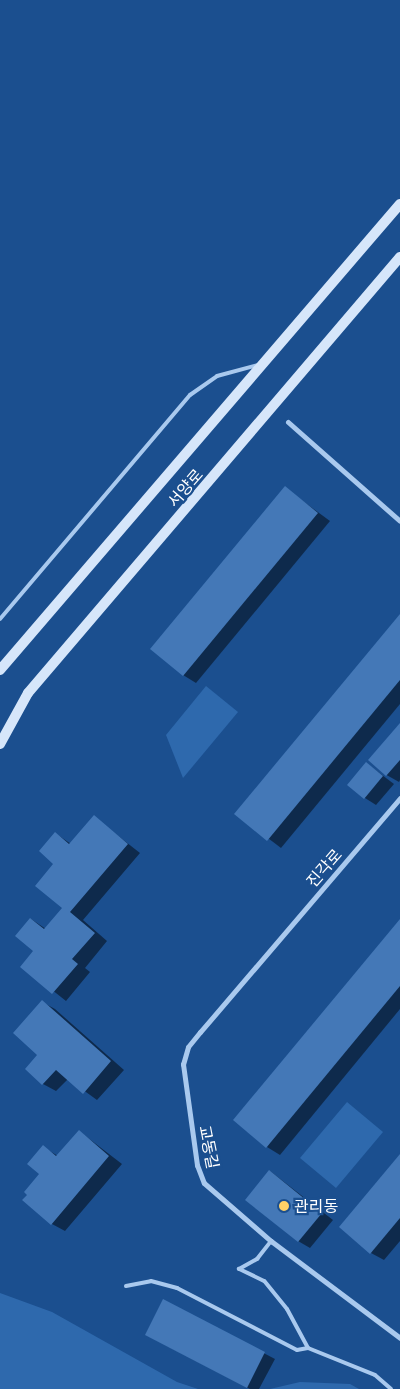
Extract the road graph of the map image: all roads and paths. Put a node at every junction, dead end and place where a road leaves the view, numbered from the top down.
1 (400, 204) edge
2 (400, 257) edge
3 (265, 363) junction
4 (288, 422) dead end
5 (400, 521) edge
6 (0, 619) edge
7 (0, 670) edge
8 (0, 744) edge
9 (400, 798) edge
10 (266, 954) joint
11 (271, 1241) junction
12 (126, 1286) dead end
13 (400, 1338) edge
14 (308, 1348) junction
15 (391, 1389) edge

1 - 3 main road, 서양로
2 - 8 main road, 서양로
3 - 6 lane
3 - 7 main road, 서양로
4 - 5 street
9 - 10 street, 진각로
10 - 11 street, 교동길
11 - 13 street, 교동길
11 - 14 lane
12 - 14 lane
14 - 15 lane

